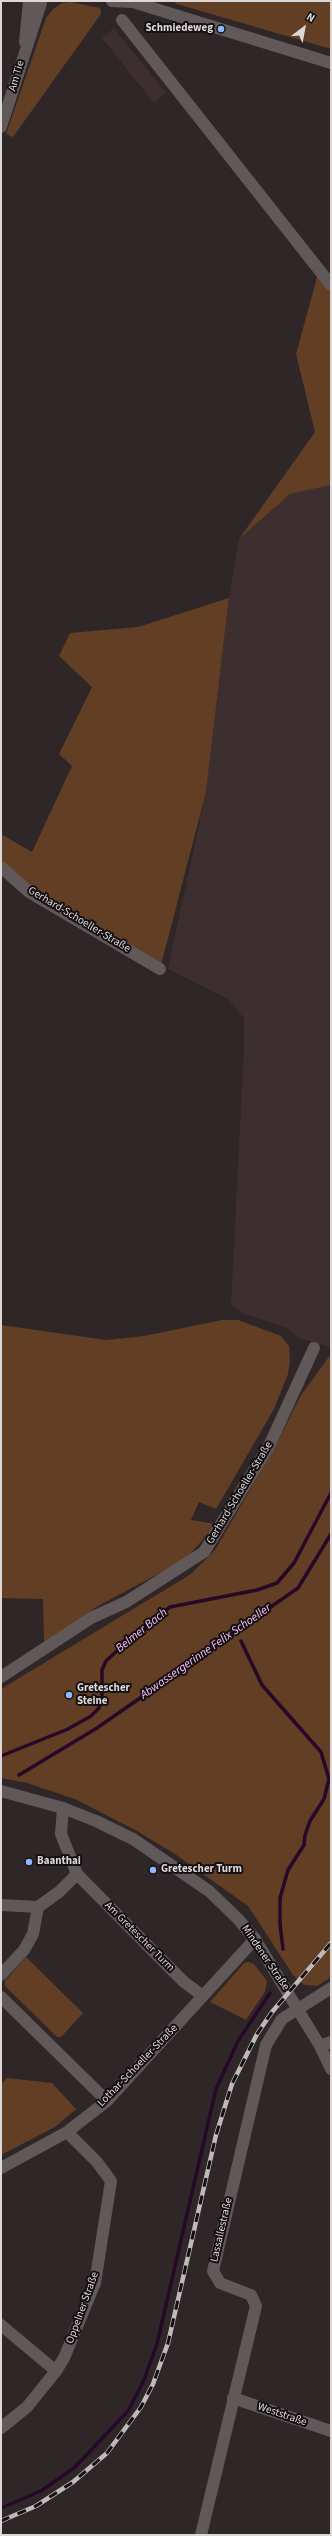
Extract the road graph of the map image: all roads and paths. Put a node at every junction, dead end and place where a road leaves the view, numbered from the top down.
1 (29, 1) edge
2 (112, 1) edge
3 (44, 2) edge
4 (132, 2) edge
5 (122, 20) dead end
6 (25, 47) junction
7 (331, 63) edge
8 (1, 127) edge
9 (331, 285) edge
10 (1, 867) edge
11 (160, 969) dead end
12 (314, 1348) dead end
13 (1, 1677) edge
14 (1, 1791) edge
15 (63, 1808) junction
16 (77, 1874) junction
17 (1, 1905) edge
18 (38, 1907) junction
19 (255, 1939) junction
20 (1, 1975) edge
21 (331, 1988) edge
22 (1, 1996) edge
23 (203, 1996) junction
24 (298, 2009) junction
25 (326, 2044) edge
26 (331, 2069) edge
27 (107, 2101) junction
28 (67, 2132) junction
29 (1, 2168) edge
30 (1, 2325) edge
31 (56, 2371) junction
32 (233, 2398) junction
33 (1, 2428) edge
34 (331, 2431) edge
35 (201, 2535) edge

1 - 3 street
1 - 6 street, Am Tie
2 - 4 street
3 - 6 street, Am Tie
4 - 7 street
5 - 9 street
6 - 8 street, Am Tie
10 - 11 street, Gerhard-Schoeller-Straße
12 - 13 street, Gerhard-Schoeller-Straße
14 - 15 street, Mindener Straße
15 - 16 street, Am Gretescher Turm
15 - 19 street, Mindener Straße
16 - 18 street
16 - 23 street, Am Gretescher Turm
17 - 18 street
18 - 20 street
19 - 23 street, Lothar-Schoeller-Straße
19 - 24 street, Mindener Straße
21 - 24 street, Lassallestraße
22 - 27 street
23 - 27 street, Lothar-Schoeller-Straße
24 - 25 street, Mindener Straße
24 - 32 street, Lassallestraße
25 - 26 street, Mindener Straße
27 - 28 street, Lothar-Schoeller-Straße
28 - 29 street, Lothar-Schoeller-Straße
28 - 31 street, Oppelner Straße
30 - 31 street
31 - 33 street, Oppelner Straße
32 - 34 street, Weststraße
32 - 35 street, Lassallestraße

